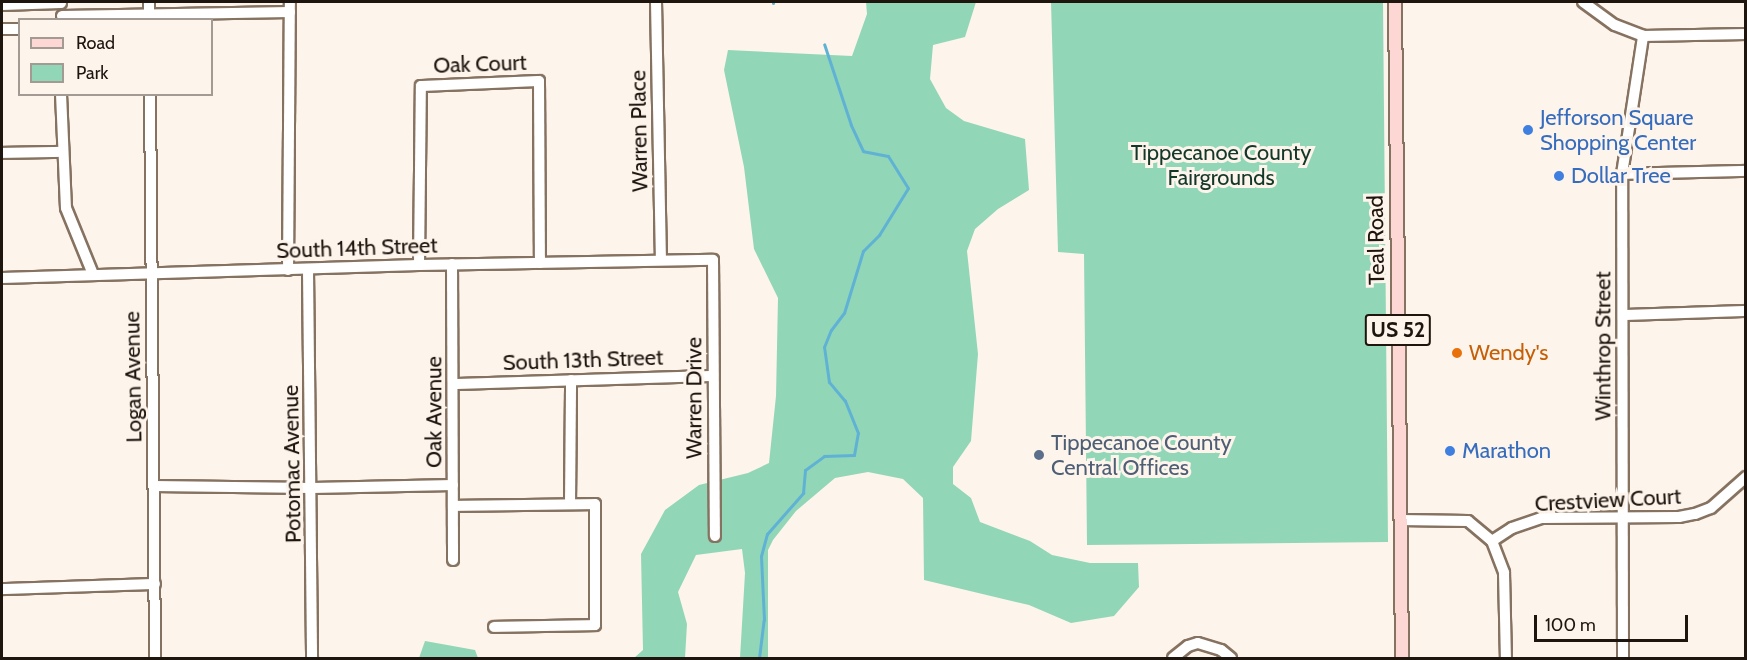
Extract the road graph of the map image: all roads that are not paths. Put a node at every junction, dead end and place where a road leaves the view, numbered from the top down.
1 (62, 2) edge
2 (149, 2) edge
3 (656, 2) edge
4 (1395, 2) edge
5 (1583, 2) edge
6 (2, 5) edge
7 (290, 7) edge
8 (149, 17) edge
9 (62, 18) edge
10 (2, 29) edge
11 (18, 29) edge
12 (1746, 34) edge
13 (1643, 36) junction
14 (61, 96) edge
15 (150, 96) edge
16 (2, 153) edge
17 (62, 153) junction
18 (1746, 171) edge
19 (1622, 174) junction
20 (661, 259) junction
21 (713, 260) joint
22 (540, 263) junction
23 (453, 264) junction
24 (419, 265) junction
25 (288, 270) junction
26 (308, 270) junction
27 (152, 273) junction
28 (93, 274) junction
29 (2, 278) edge
30 (1746, 311) edge
31 (1623, 315) junction
32 (713, 376) junction
33 (571, 380) junction
34 (454, 384) junction
35 (1746, 477) edge
36 (453, 485) junction
37 (154, 486) junction
38 (312, 488) junction
39 (570, 504) junction
40 (453, 506) junction
41 (1622, 518) junction
42 (1400, 520) junction
43 (715, 536) dead end
44 (1492, 541) junction
45 (453, 560) dead end
46 (155, 584) junction
47 (2, 589) edge
48 (494, 627) dead end
49 (155, 658) edge
50 (312, 658) edge
51 (1173, 658) edge
52 (1231, 658) edge
53 (1402, 658) edge
54 (1506, 658) edge
55 (1623, 658) edge

1 - 6 street
1 - 9 street
2 - 8 street
3 - 20 street, Warren Place
4 - 42 main road, Teal Road / US 52
5 - 13 street
7 - 8 street
7 - 25 street
8 - 9 street
10 - 11 street
12 - 13 street
13 - 19 street, Winthrop Street
14 - 17 street
15 - 27 street, Logan Avenue
16 - 17 street
17 - 28 street
18 - 19 street
19 - 31 street, Winthrop Street
20 - 21 street, South 14th Street
20 - 22 street, South 14th Street
21 - 32 street, Warren Drive
22 - 23 street, South 14th Street
22 - 24 street, Oak Court
23 - 24 street, South 14th Street
23 - 34 street, Oak Avenue
24 - 26 street, South 14th Street
25 - 26 street, South 14th Street
25 - 27 street, South 14th Street
26 - 38 street, Potomac Avenue
27 - 28 street, South 14th Street
27 - 37 street, Logan Avenue
28 - 29 street, South 14th Street
30 - 31 street
31 - 41 street, Winthrop Street
32 - 33 street, South 13th Street
32 - 43 street, Warren Drive
33 - 34 street, South 13th Street
33 - 39 street
34 - 36 street, Oak Avenue
35 - 41 street, Crestview Court
36 - 38 street
36 - 40 street, Oak Avenue
37 - 38 street
37 - 46 street, Logan Avenue
38 - 50 street, Potomac Avenue
39 - 40 street
39 - 48 street
40 - 45 street, Oak Avenue
41 - 44 street, Crestview Court
41 - 55 street, Winthrop Street
42 - 44 street
42 - 53 main road, Teal Road / US 52
44 - 54 street
46 - 47 street
46 - 49 street, Logan Avenue
51 - 52 street

